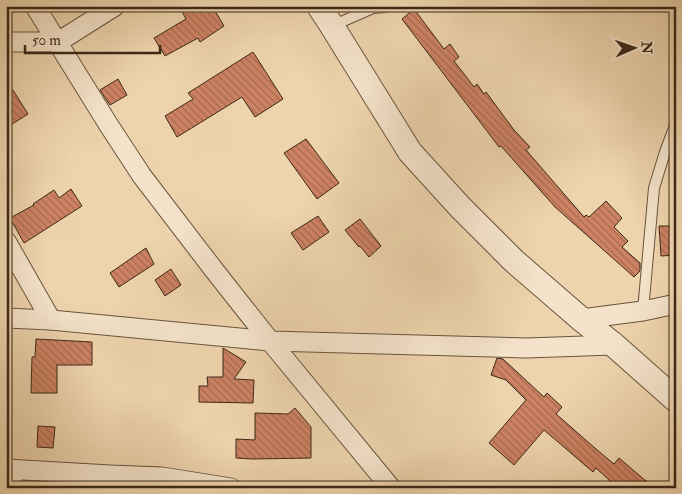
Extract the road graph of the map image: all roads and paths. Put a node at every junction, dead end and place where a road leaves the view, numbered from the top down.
1 (35, 6) edge
2 (115, 6) edge
3 (319, 6) edge
4 (388, 6) edge
5 (332, 26) junction
6 (6, 42) edge
7 (58, 42) junction
8 (676, 123) edge
9 (6, 241) edge
10 (676, 304) edge
11 (643, 311) junction
12 (6, 318) edge
13 (580, 319) junction
14 (51, 320) junction
15 (270, 341) junction
16 (614, 345) junction
17 (676, 400) edge
18 (10, 475) edge
19 (162, 482) edge
20 (231, 488) edge
21 (392, 488) edge

1 - 7 street
2 - 7 street
3 - 5 street
4 - 5 lane
5 - 13 street
6 - 7 street
7 - 15 street
8 - 11 lane
9 - 14 street
10 - 11 street
11 - 13 street
12 - 14 street
13 - 16 street
14 - 15 street
15 - 16 street
15 - 21 street
16 - 17 street
18 - 19 street
19 - 20 street

